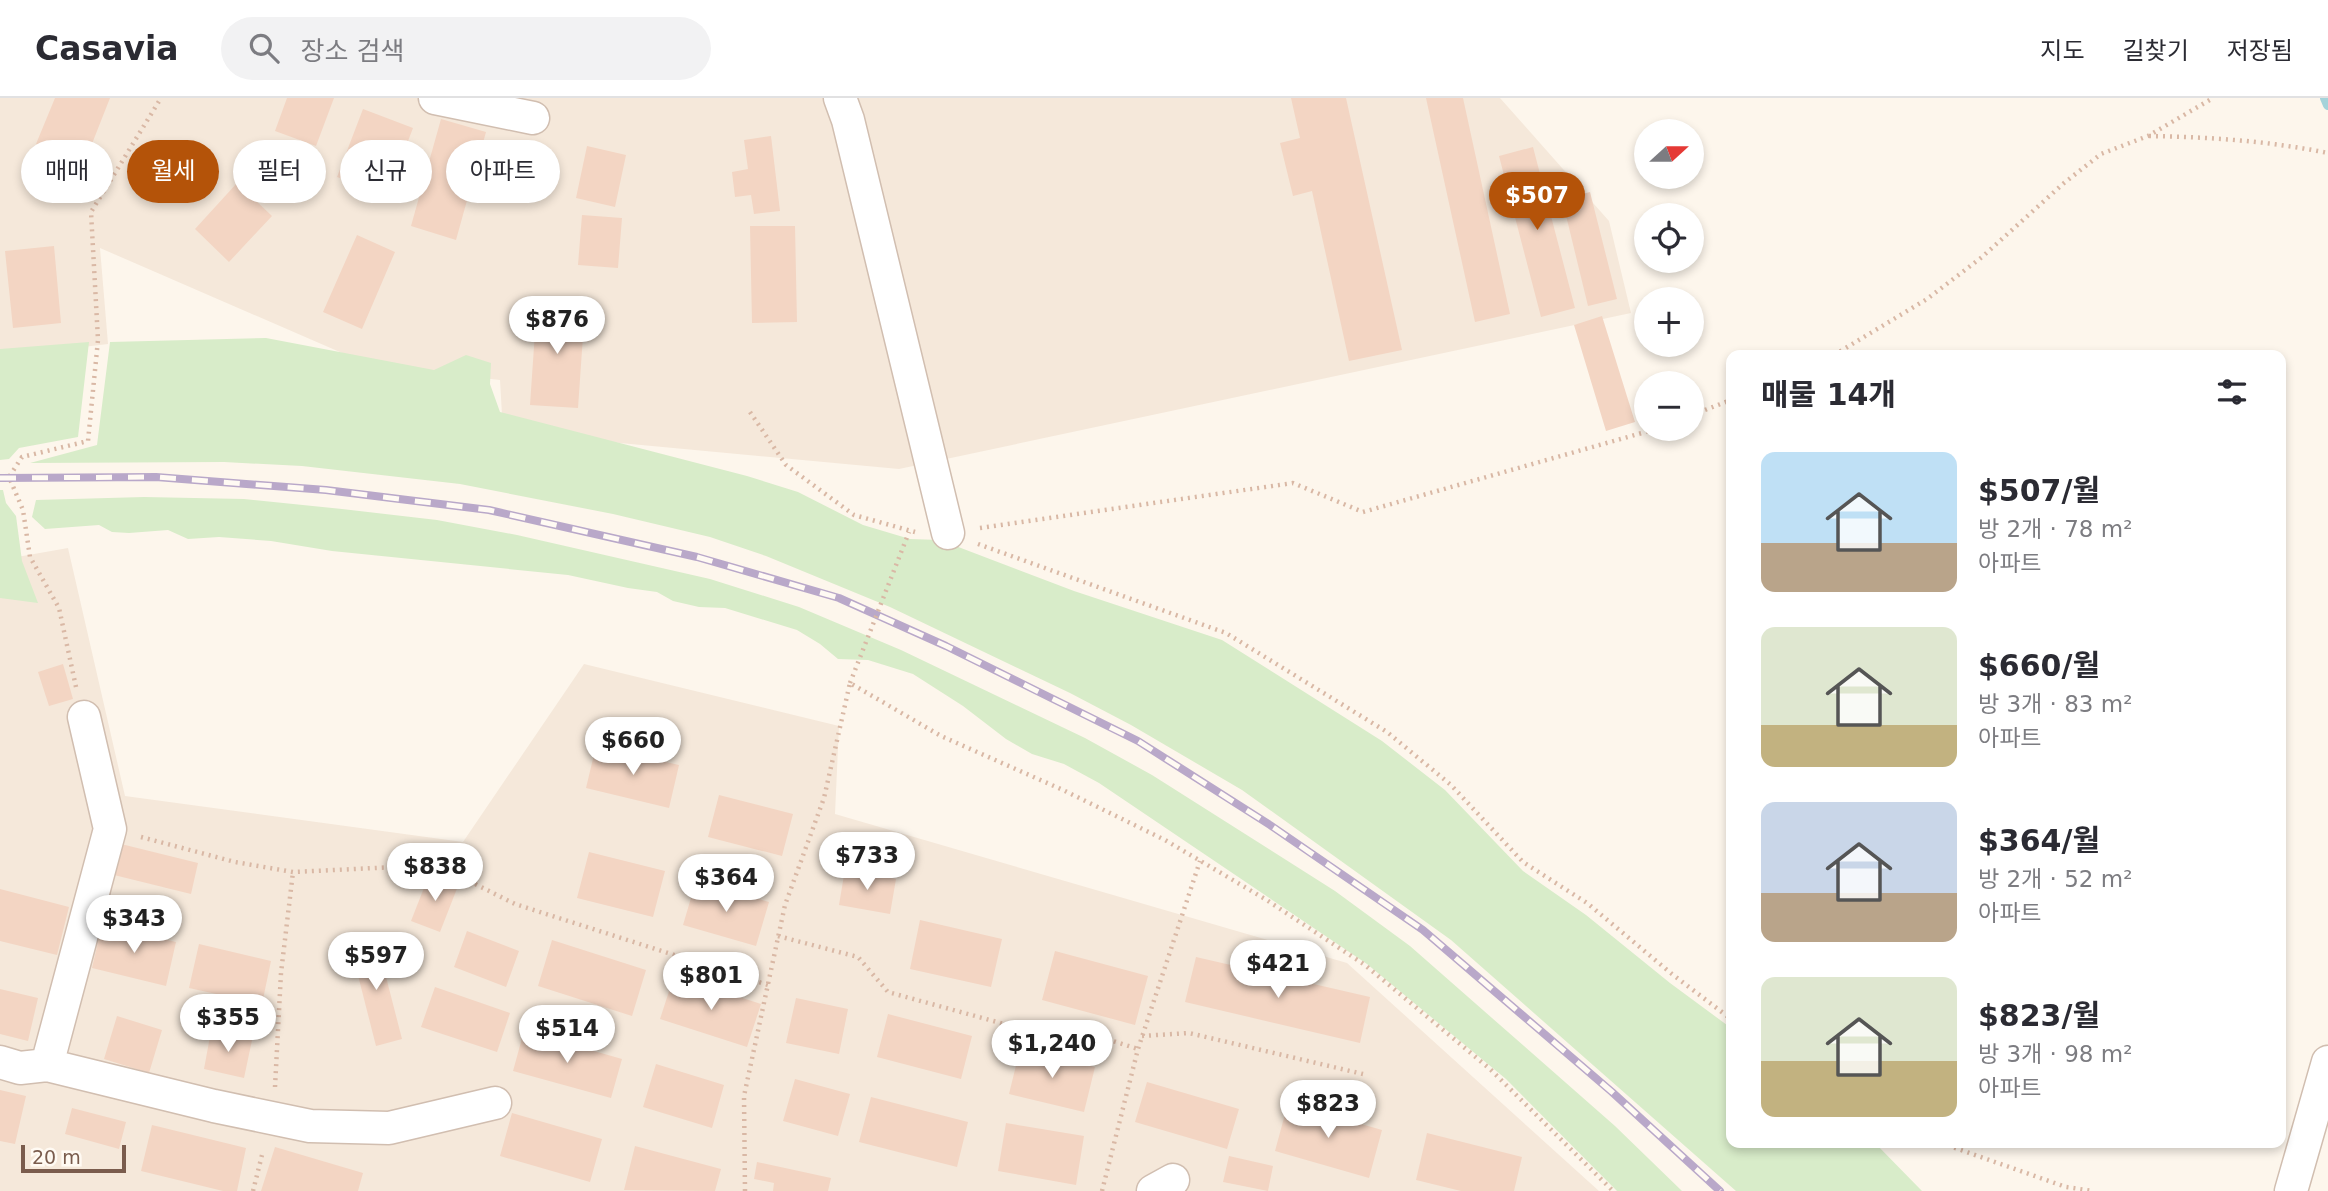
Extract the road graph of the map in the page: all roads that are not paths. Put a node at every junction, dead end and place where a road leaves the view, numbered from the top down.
1 (435, 98) edge
2 (840, 98) edge
3 (533, 118) dead end
4 (948, 533) road end
5 (84, 717) road end
6 (0, 1062) edge
7 (2328, 1062) edge
8 (47, 1065) junction
9 (495, 1103) dead end
10 (2291, 1191) edge

1 - 3 street
2 - 4 street
5 - 8 street
6 - 8 street
7 - 10 street
8 - 9 street

